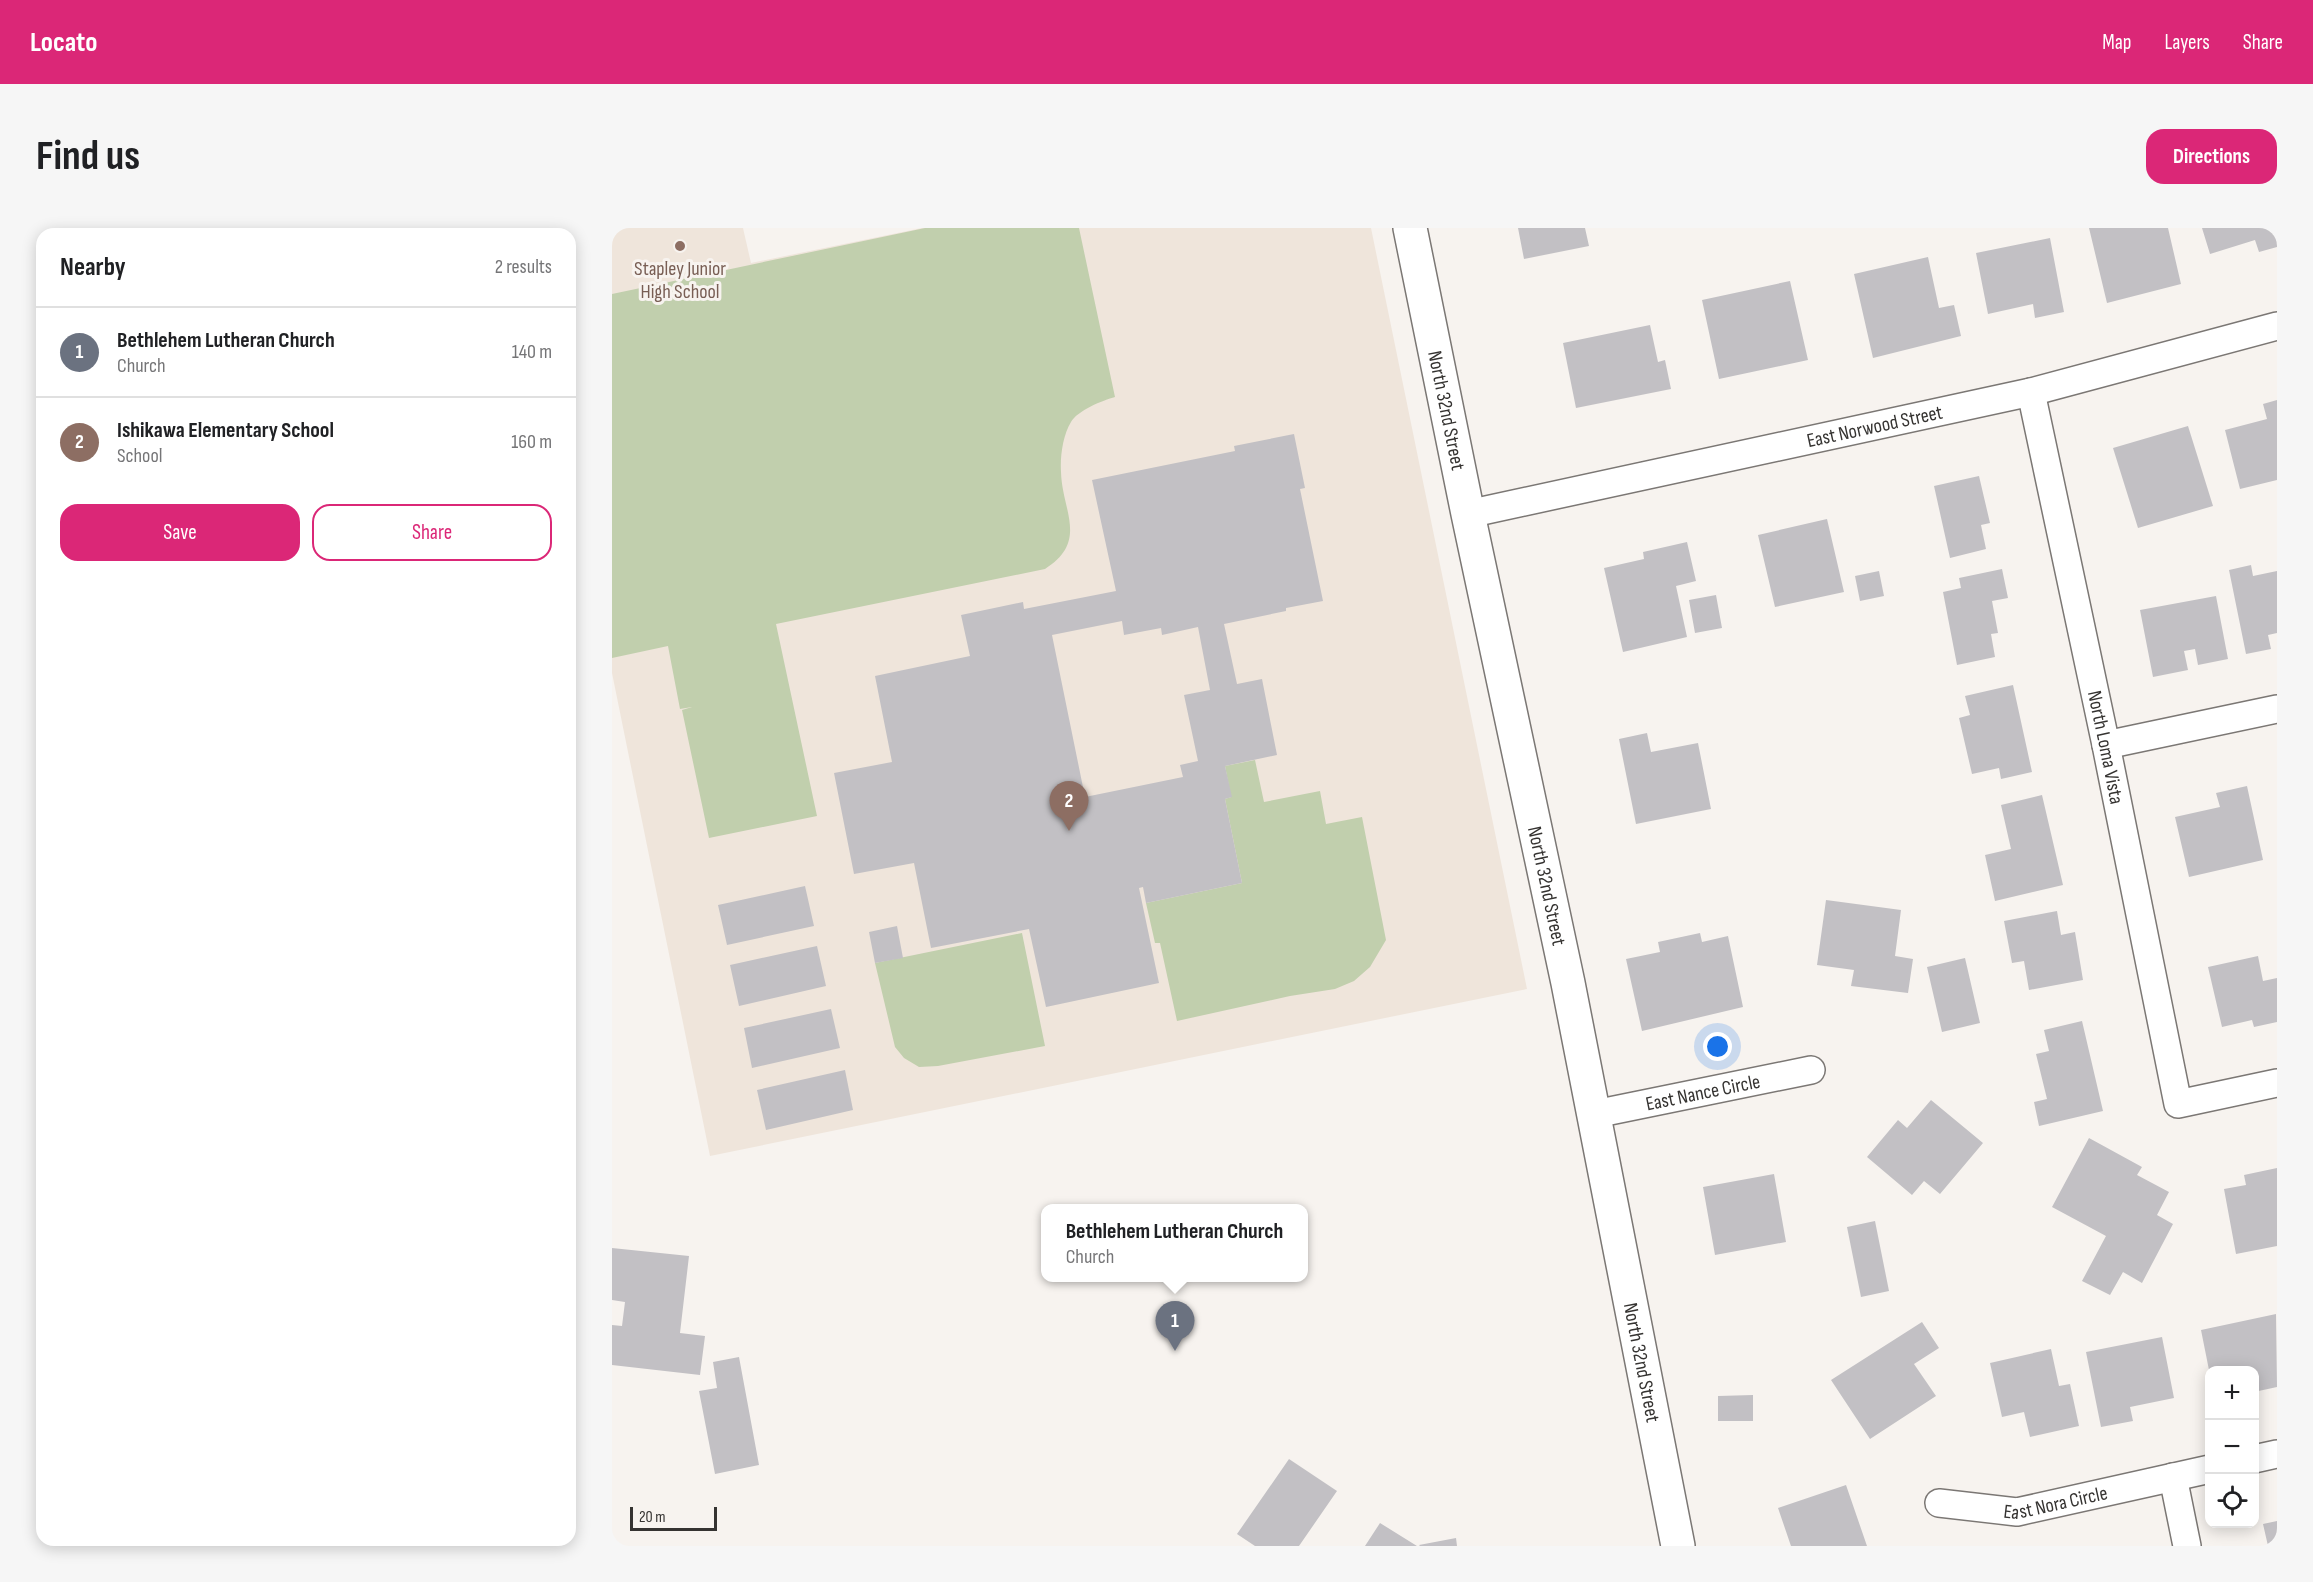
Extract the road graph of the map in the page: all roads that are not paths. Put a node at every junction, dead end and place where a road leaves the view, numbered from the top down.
1 (1410, 228) edge
2 (2277, 326) edge
3 (2031, 392) junction
4 (1468, 514) junction
5 (2277, 709) edge
6 (2106, 745) junction
7 (1811, 1070) dead end
8 (2277, 1083) edge
9 (1594, 1114) junction
10 (2277, 1454) edge
11 (2259, 1458) edge
12 (2205, 1470) edge
13 (2173, 1477) junction
14 (1939, 1503) dead end
15 (1678, 1546) edge
16 (2187, 1546) edge

1 - 4 street, North 32nd Street
2 - 3 street, East Norwood Street
3 - 4 street, East Norwood Street
3 - 6 street, North Loma Vista
4 - 9 street, North 32nd Street
5 - 6 street
6 - 8 street, North Loma Vista
7 - 9 street, East Nance Circle
9 - 15 street, North 32nd Street
10 - 11 street
12 - 13 street, East Nora Circle
13 - 14 street, East Nora Circle
13 - 16 street

